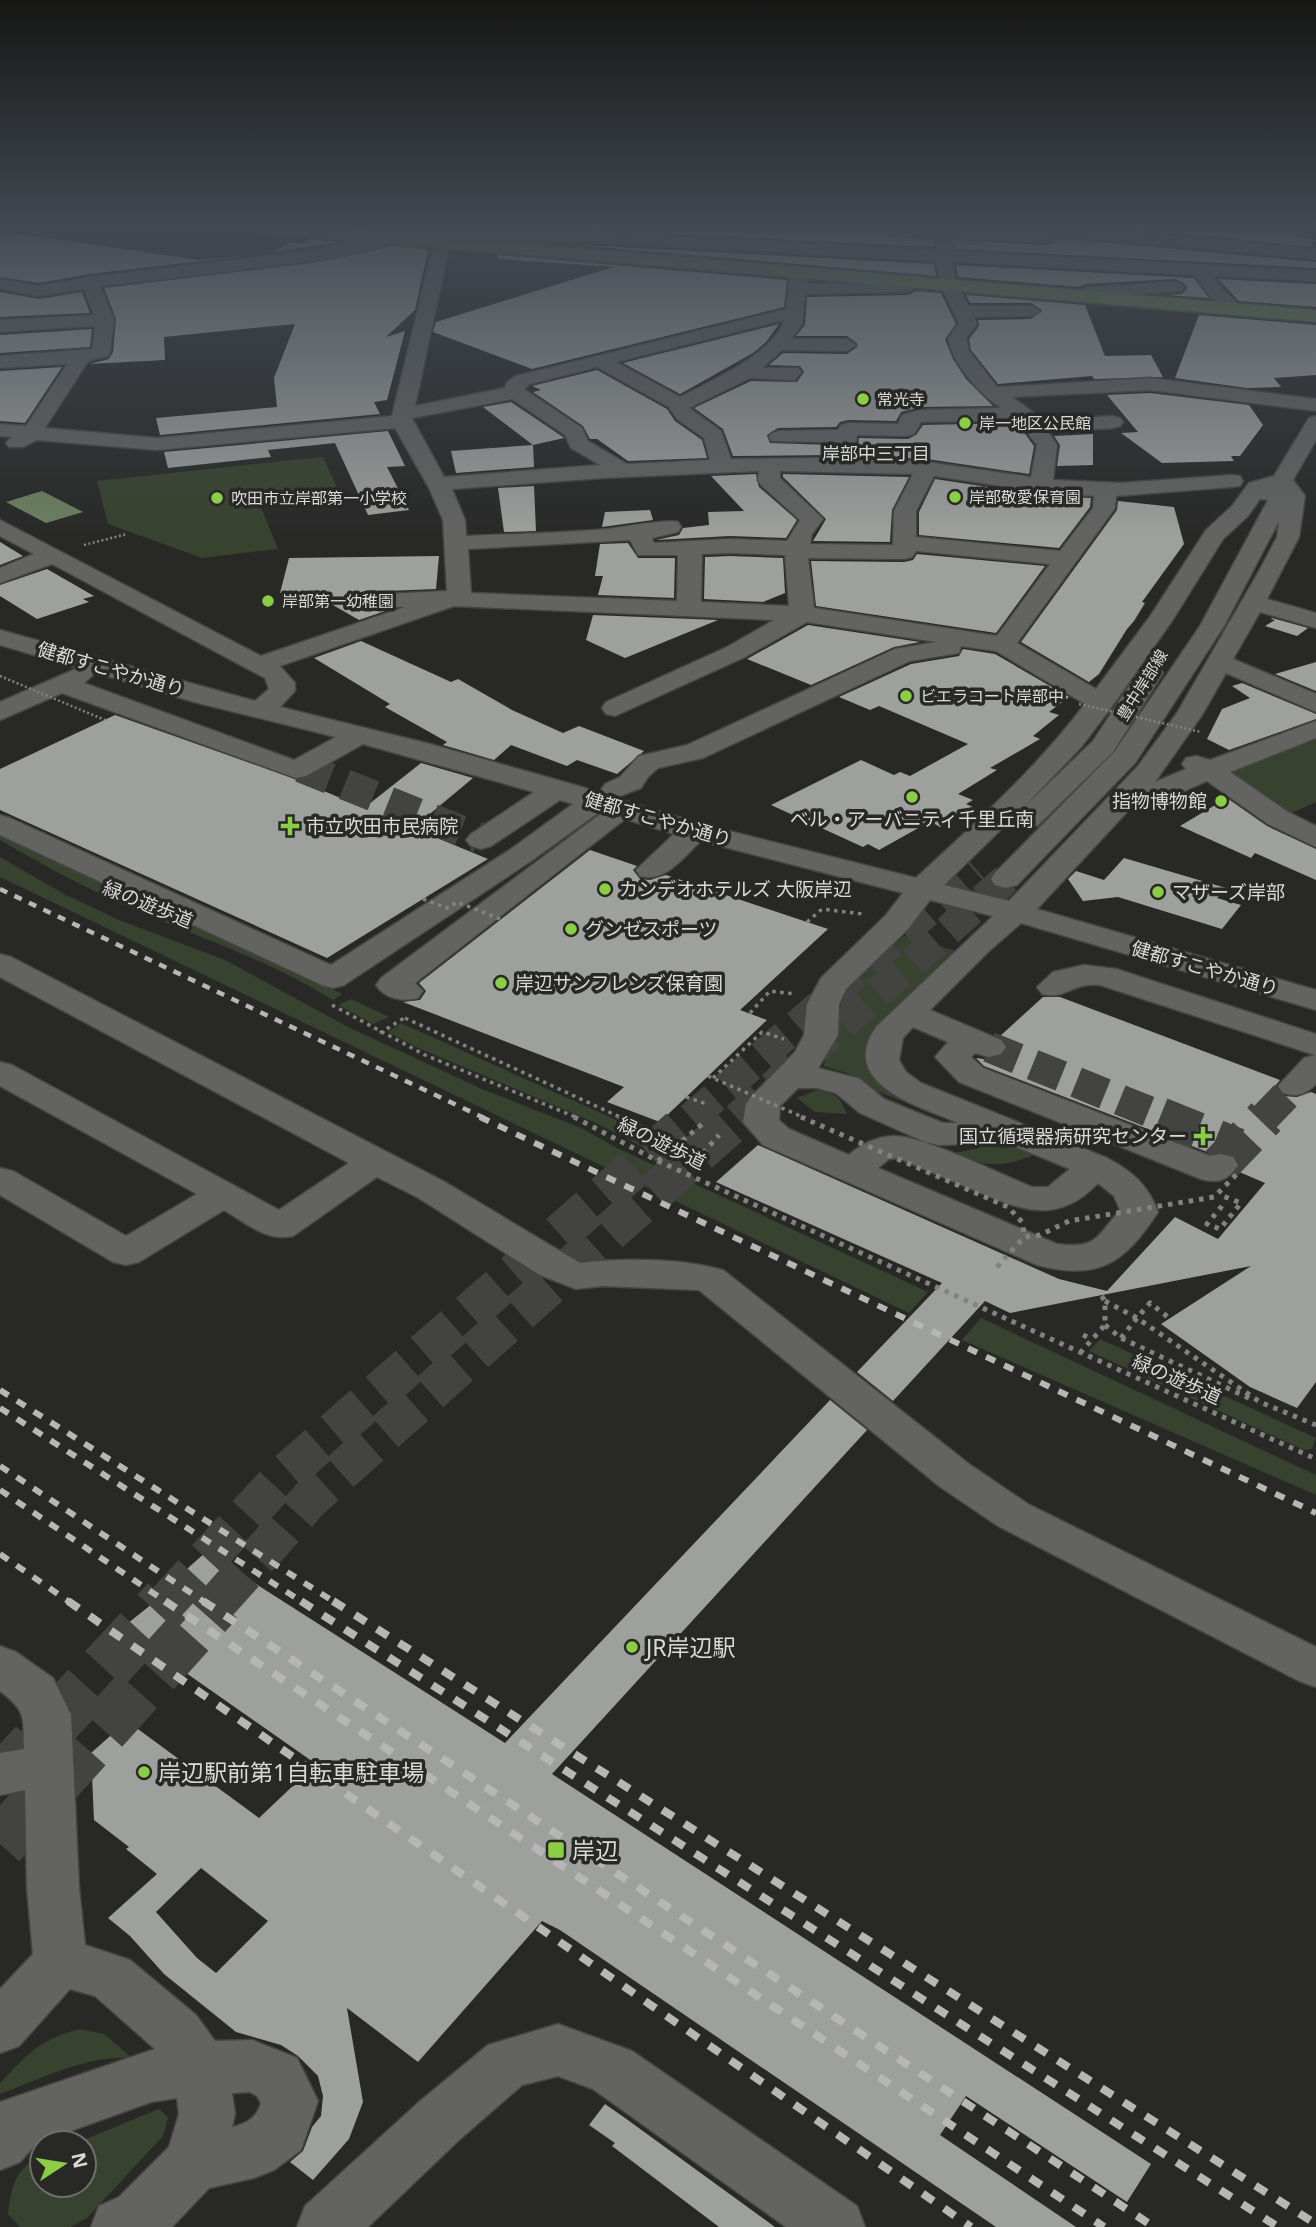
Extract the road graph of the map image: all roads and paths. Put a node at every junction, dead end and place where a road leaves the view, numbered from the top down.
1 (56, 331) edge
2 (102, 331) edge
3 (422, 331) edge
4 (719, 331) edge
5 (788, 331) edge
6 (963, 331) edge
7 (0, 343) edge
8 (777, 344) junction
9 (848, 345) dead end
10 (81, 357) junction
11 (600, 361) junction
12 (0, 362) edge
13 (1158, 366) dead end
14 (745, 372) junction
15 (791, 372) dead end
16 (1168, 385) junction
17 (1210, 385) junction
18 (515, 392) junction
19 (992, 393) junction
20 (680, 405) junction
21 (1316, 405) edge
22 (1191, 408) dead end
23 (402, 418) junction
24 (1029, 420) junction
25 (1113, 422) dead end
26 (1316, 422) edge
27 (0, 430) edge
28 (31, 432) junction
29 (847, 436) junction
30 (779, 437) dead end
31 (0, 451) edge
32 (722, 464) junction
33 (770, 464) junction
34 (842, 465) junction
35 (927, 468) junction
36 (621, 469) junction
37 (1282, 480) junction
38 (1233, 481) dead end
39 (438, 484) junction
40 (1041, 485) junction
41 (1106, 490) junction
42 (0, 527) edge
43 (670, 527) dead end
44 (638, 533) junction
45 (127, 534) dead end
46 (457, 543) junction
47 (904, 544) junction
48 (799, 550) junction
49 (63, 551) junction
50 (691, 552) dead end
51 (1066, 559) junction
52 (0, 576) edge
53 (452, 599) junction
54 (371, 600) dead end
55 (1267, 606) dead end
56 (689, 609) junction
57 (803, 614) junction
58 (1316, 621) edge
59 (0, 637) edge
60 (995, 644) junction
61 (259, 665) junction
62 (99, 666) junction
63 (1234, 667) dead end
64 (0, 676) edge
65 (61, 684) junction
66 (1090, 703) junction
67 (1316, 704) edge
68 (615, 708) dead end
69 (261, 710) junction
70 (0, 712) edge
71 (105, 720) dead end
72 (1316, 729) edge
73 (1201, 732) dead end
74 (360, 735) junction
75 (1164, 750) junction
76 (1211, 771) junction
77 (558, 789) junction
78 (1145, 795) dead end
79 (612, 800) junction
80 (0, 824) edge
81 (695, 831) junction
82 (1316, 838) edge
83 (529, 865) junction
84 (976, 869) tunnel mouth
85 (651, 870) dead end
86 (1006, 879) tunnel mouth
87 (922, 889) junction
88 (423, 899) dead end
89 (1015, 912) junction
90 (868, 915) dead end
91 (500, 919) dead end
92 (807, 922) dead end
93 (0, 964) edge
94 (1053, 987) dead end
95 (805, 995) dead end
96 (323, 1000) dead end
97 (1316, 1000) edge
98 (402, 1007) junction
99 (750, 1013) dead end
100 (908, 1013) junction
101 (380, 1033) junction
102 (785, 1039) dead end
103 (1316, 1045) edge
104 (0, 1072) edge
105 (789, 1077) junction
106 (686, 1097) dead end
107 (707, 1104) dead end
108 (706, 1121) dead end
109 (995, 1124) junction
110 (719, 1135) dead end
111 (677, 1144) junction
112 (703, 1153) dead end
113 (658, 1161) junction
114 (375, 1163) junction
115 (1094, 1166) junction
116 (853, 1170) junction
117 (1226, 1177) junction
118 (0, 1179) edge
119 (224, 1194) junction
120 (1222, 1206) dead end
121 (1024, 1237) junction
122 (997, 1267) dead end
123 (1101, 1295) dead end
124 (1105, 1301) junction
125 (1137, 1318) junction
126 (1169, 1318) dead end
127 (1105, 1325) junction
128 (1083, 1335) dead end
129 (1121, 1338) junction
130 (1092, 1339) junction
131 (1080, 1353) junction
132 (1260, 1402) junction
133 (1316, 1425) edge
134 (1316, 1459) edge
135 (0, 1665) edge
136 (1316, 1668) edge
137 (50, 1764) junction
138 (0, 1773) edge
139 (60, 1962) junction
140 (0, 2028) edge
141 (201, 2068) junction
142 (0, 2142) edge
143 (193, 2163) junction
144 (132, 2224) edge
145 (326, 2227) edge
146 (836, 2227) edge

1 - 7 street
2 - 10 street
3 - 23 street
4 - 11 street
5 - 8 street
6 - 19 street
8 - 9 street
8 - 14 street
10 - 12 street
10 - 28 street
11 - 18 street
11 - 20 street
13 - 16 street
14 - 15 street
14 - 20 street
16 - 17 street
16 - 19 street
17 - 21 street
17 - 22 street
18 - 23 street
18 - 36 street
19 - 24 street
20 - 32 street
23 - 28 street
23 - 39 street
24 - 25 street
24 - 29 street
24 - 40 street
26 - 37 street, 豊中岸部線
27 - 28 street
28 - 31 street
29 - 30 street
29 - 34 street
32 - 33 street
32 - 36 street
33 - 34 street
33 - 48 street
34 - 35 street
35 - 40 street
35 - 47 street
36 - 39 street
37 - 66 street
37 - 75 street
37 - 84 street, 豊中岸部線
37 - 86 street, 豊中岸部線
38 - 41 street
39 - 46 street
40 - 41 street
41 - 51 street
42 - 49 street
43 - 44 street
44 - 46 street
44 - 48 street
45 - 49 path
46 - 53 street
47 - 48 street
47 - 51 street
48 - 57 street
49 - 52 street
49 - 61 street
50 - 56 street
51 - 60 street
53 - 54 street
53 - 56 street
53 - 61 street
55 - 58 street
56 - 57 street
57 - 60 street
57 - 68 street
59 - 62 street, 健都すこやか通り
60 - 66 street
60 - 79 street
61 - 69 street
62 - 65 street
62 - 69 street, 健都すこやか通り
63 - 67 street
64 - 71 path, bridge
65 - 70 street
65 - 74 street
66 - 73 path, bridge
66 - 87 street
69 - 74 street, 健都すこやか通り
72 - 76 street
74 - 77 street, 健都すこやか通り
75 - 76 street
75 - 89 street
76 - 78 street
76 - 82 street
77 - 79 street, 健都すこやか通り
77 - 83 street
79 - 81 street, 健都すこやか通り
79 - 83 street
80 - 83 street
81 - 85 street
81 - 87 street, 健都すこやか通り
83 - 98 street
87 - 89 street, 健都すこやか通り
87 - 105 street
88 - 91 path, bridge
89 - 97 street, 健都すこやか通り
89 - 100 street
90 - 92 path
93 - 114 street
94 - 103 street
95 - 99 path
96 - 101 path, 緑の遊歩道
98 - 101 path
98 - 111 path
100 - 109 street
100 - 117 street
101 - 113 path, 緑の遊歩道
102 - 121 path, bridge
104 - 119 street
105 - 109 street
105 - 116 street
106 - 107 path
108 - 111 path
109 - 115 street
110 - 112 path
111 - 113 path
113 - 131 path, 緑の遊歩道
114 - 119 street
114 - 136 street
115 - 116 street
115 - 116 street
117 - 120 path
117 - 121 path, bridge
118 - 119 street
121 - 122 path, bridge
123 - 124 path
124 - 125 path
124 - 127 path
125 - 126 path
125 - 129 path
125 - 132 path
127 - 129 path
127 - 130 path
128 - 130 path
129 - 132 path
130 - 131 path
131 - 134 path, 緑の遊歩道
132 - 133 path
135 - 137 street
137 - 138 street
137 - 139 street
139 - 140 street
139 - 141 street
141 - 142 street
141 - 143 street
141 - 143 street
143 - 144 street
145 - 146 street

